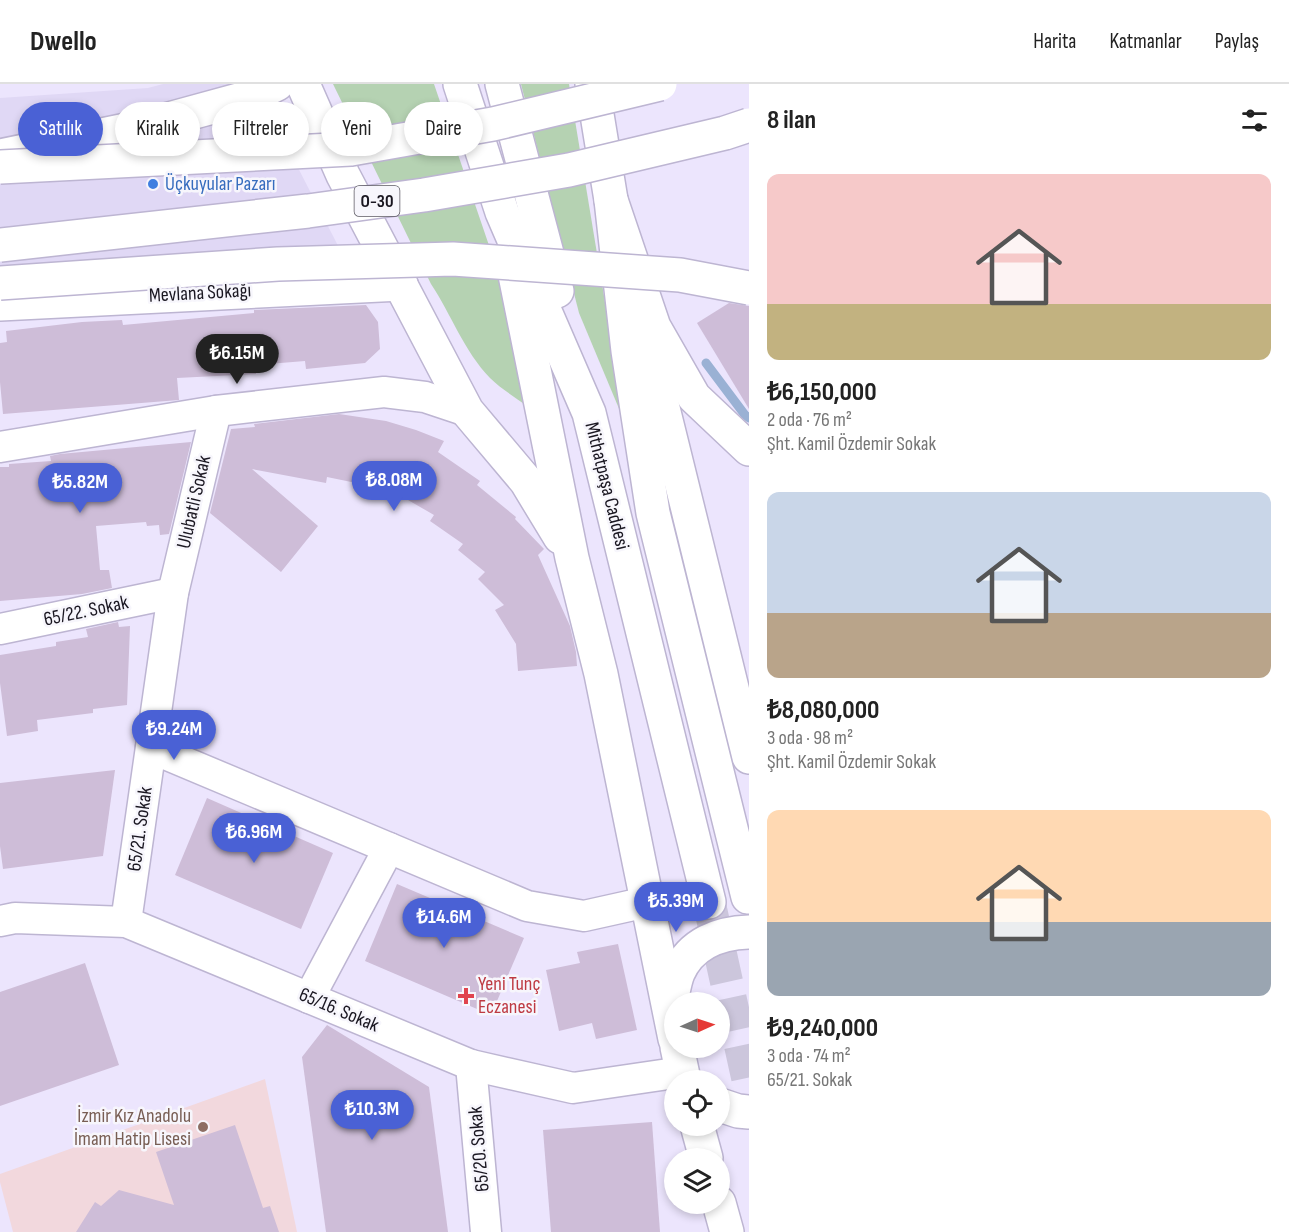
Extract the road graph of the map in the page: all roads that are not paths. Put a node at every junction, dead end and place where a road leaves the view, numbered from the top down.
1 (277, 84) edge
2 (303, 84) edge
3 (460, 84) edge
4 (502, 84) edge
5 (592, 84) edge
6 (660, 84) edge
7 (749, 126) edge
8 (0, 156) edge
9 (0, 167) edge
10 (611, 200) junction
11 (502, 212) junction
12 (0, 244) edge
13 (0, 283) edge
14 (401, 284) junction
15 (749, 288) edge
16 (0, 304) edge
17 (216, 411) junction
18 (467, 411) junction
19 (589, 413) junction
20 (0, 447) edge
21 (749, 449) edge
22 (572, 558) junction
23 (173, 593) junction
24 (0, 629) edge
25 (151, 748) junction
26 (749, 757) edge
27 (389, 848) junction
28 (748, 897) edge
29 (647, 902) junction
30 (709, 902) tunnel mouth
31 (0, 921) edge
32 (126, 922) junction
33 (749, 932) edge
34 (665, 992) edge
35 (676, 992) edge
36 (309, 998) junction
37 (471, 1065) junction
38 (664, 1073) edge
39 (730, 1108) edge
40 (749, 1112) edge
41 (722, 1214) edge
42 (486, 1232) edge
43 (727, 1232) edge

1 - 8 main road
2 - 14 main road
3 - 11 main road, Mithatpaşa Caddesi
4 - 19 main road
5 - 10 main road, Mithatpaşa Caddesi
6 - 9 main road, bridge
7 - 12 main road, O-30, bridge
10 - 21 main road
10 - 26 main road
10 - 28 main road, Mithatpaşa Caddesi
11 - 19 main road, Mithatpaşa Caddesi
11 - 22 main road
13 - 15 main road, bridge
14 - 16 main road, Mevlana Sokağı
14 - 18 main road
17 - 18 street
17 - 20 street
17 - 23 street, Ulubatli Sokak
18 - 22 main road
19 - 30 main road, Mithatpaşa Caddesi
22 - 29 main road
23 - 24 street, 65/22. Sokak
23 - 25 street, 65/21. Sokak
25 - 27 street
25 - 32 street, 65/21. Sokak
27 - 29 street
27 - 36 street
29 - 34 main road
31 - 32 street, 65/16. Sokak
32 - 36 street, 65/16. Sokak
33 - 35 main road
36 - 37 street, 65/16. Sokak
37 - 38 street, 65/16. Sokak
37 - 42 street, 65/20. Sokak
39 - 40 main road
41 - 43 main road

